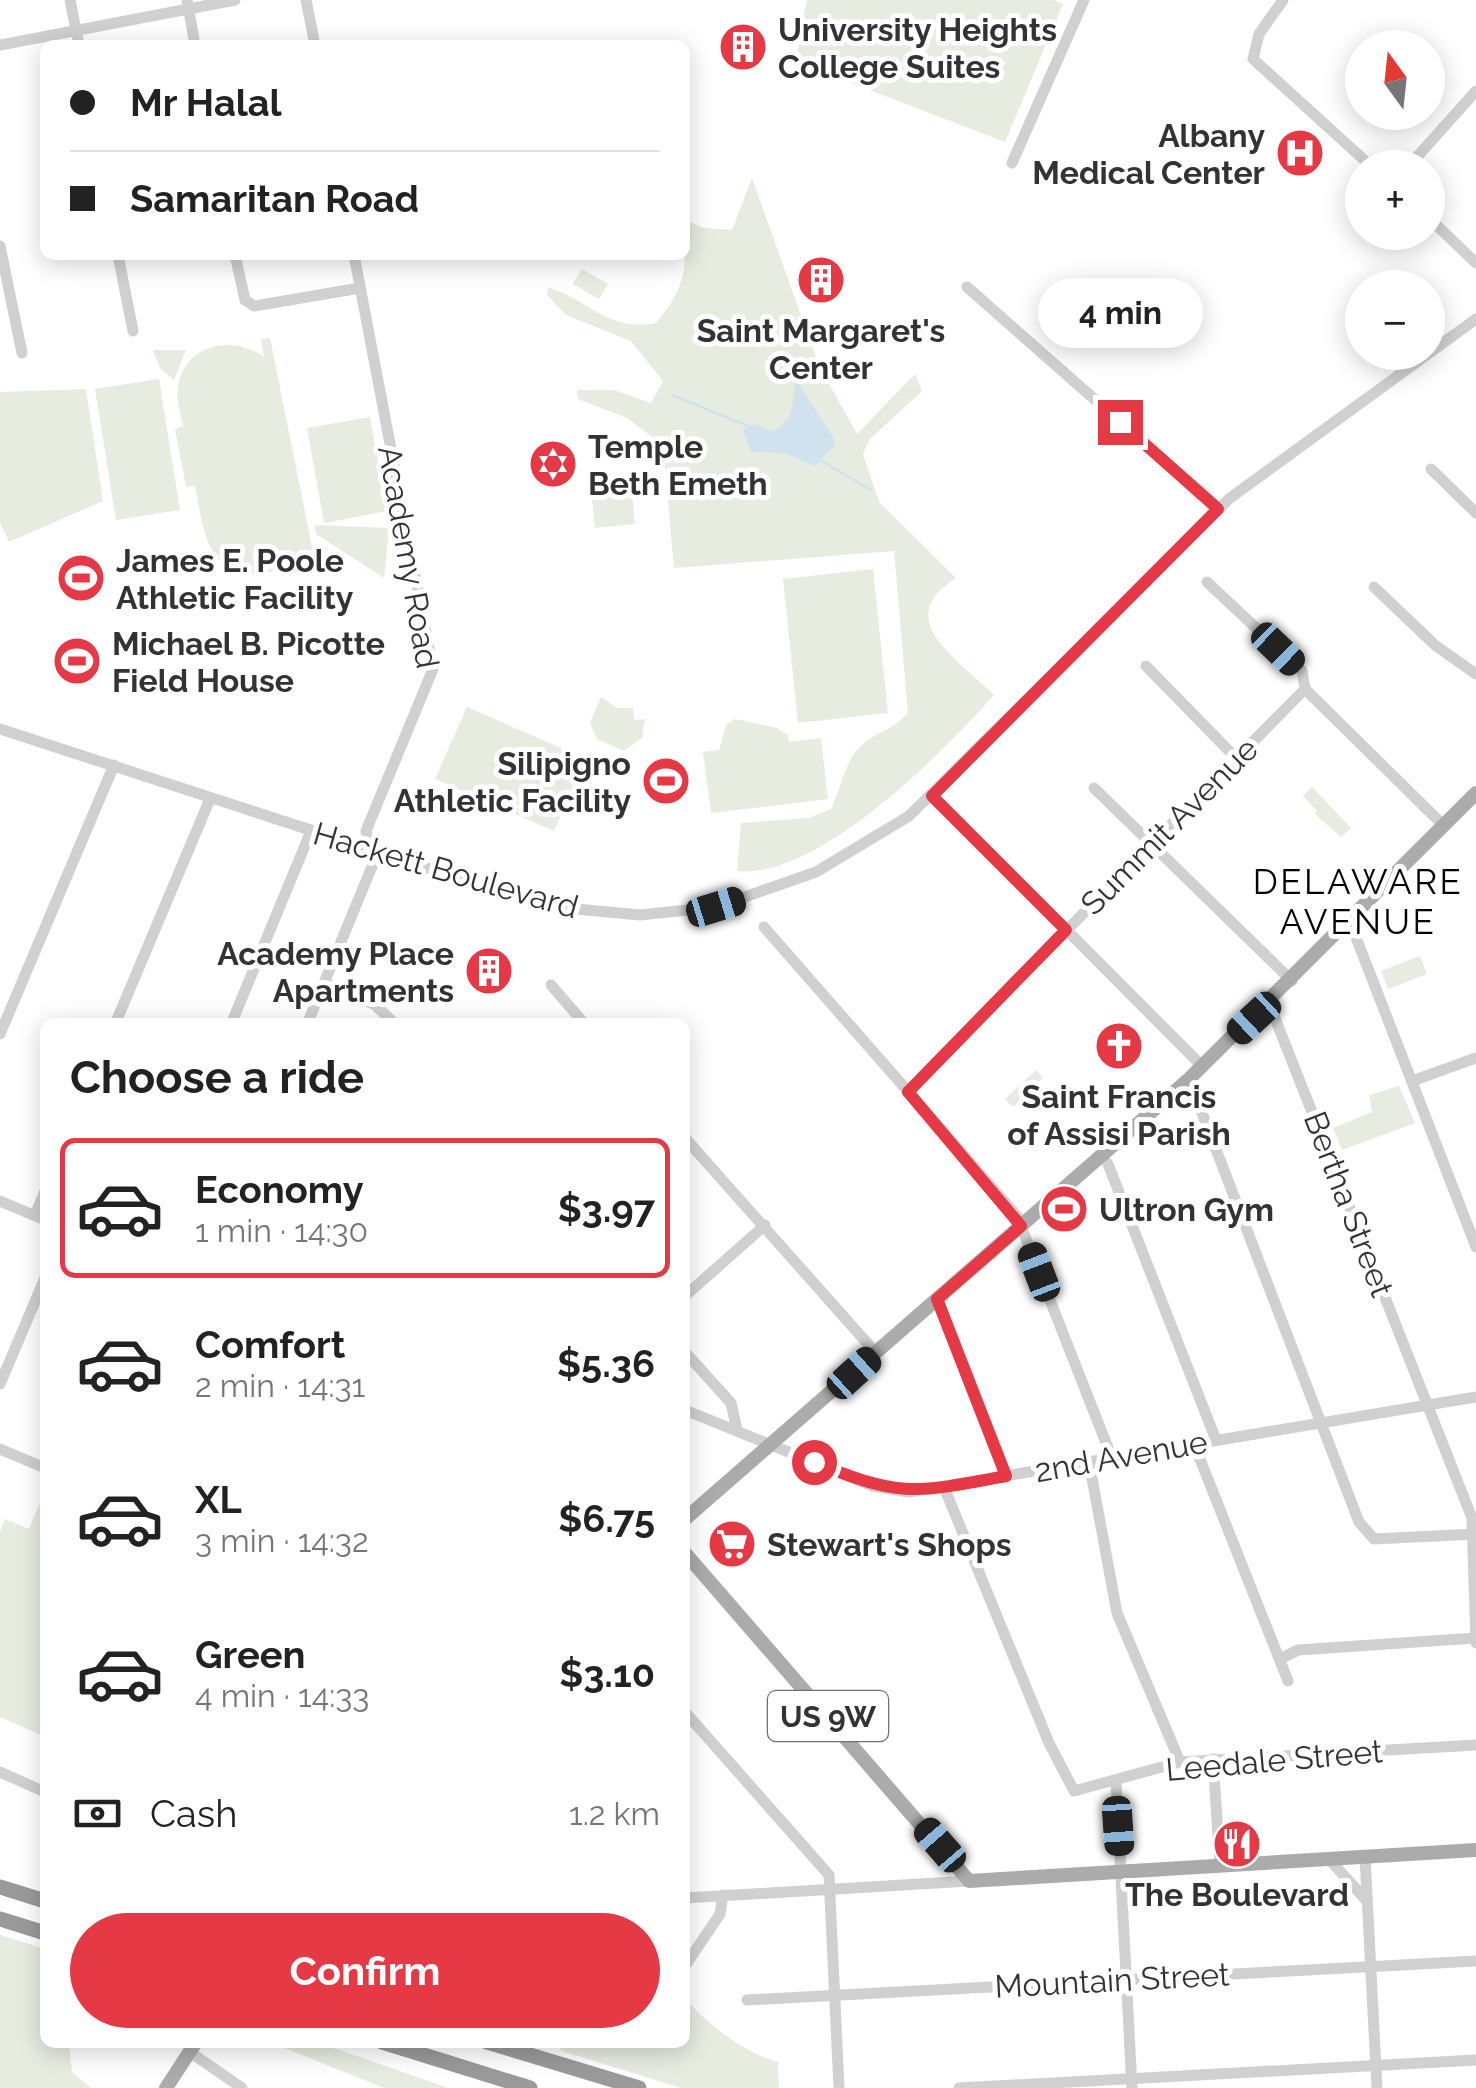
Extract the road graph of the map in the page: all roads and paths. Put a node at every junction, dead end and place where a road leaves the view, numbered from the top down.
1 (70, 0) edge
2 (236, 0) edge
3 (306, 0) edge
4 (1084, 0) edge
5 (1284, 0) edge
6 (188, 4) edge
7 (76, 30) junction
8 (78, 40) edge
9 (194, 40) edge
10 (314, 40) edge
11 (0, 45) edge
12 (1476, 90) edge
13 (1353, 150) edge
14 (1424, 150) edge
15 (1012, 163) dead end
16 (1445, 234) edge
17 (0, 246) edge
18 (119, 260) edge
19 (235, 260) edge
20 (355, 260) edge
21 (1476, 263) edge
22 (967, 287) dead end
23 (360, 288) junction
24 (1476, 319) edge
25 (133, 331) dead end
26 (22, 353) dead end
27 (1431, 469) dead end
28 (1218, 509) junction
29 (1476, 513) edge
30 (1207, 582) dead end
31 (1374, 587) dead end
32 (1146, 666) dead end
33 (1476, 674) edge
34 (1305, 689) junction
35 (0, 729) edge
36 (1236, 758) junction
37 (114, 765) junction
38 (1094, 788) dead end
39 (1476, 794) edge
40 (932, 796) junction
41 (210, 798) junction
42 (1444, 826) junction
43 (311, 831) junction
44 (1151, 844) junction
45 (370, 849) junction
46 (1350, 922) junction
47 (764, 927) dead end
48 (1066, 930) junction
49 (1292, 981) junction
50 (326, 982) junction
51 (552, 985) dead end
52 (1269, 1003) junction
53 (118, 1018) edge
54 (234, 1018) edge
55 (310, 1018) edge
56 (390, 1018) edge
57 (580, 1018) edge
58 (0, 1034) edge
59 (1476, 1058) edge
60 (1202, 1066) junction
61 (1189, 1078) junction
62 (1412, 1081) junction
63 (908, 1092) junction
64 (690, 1143) edge
65 (1101, 1156) junction
66 (0, 1201) edge
67 (40, 1218) edge
68 (765, 1225) junction
69 (1021, 1226) junction
70 (1476, 1247) edge
71 (40, 1290) edge
72 (690, 1292) edge
73 (937, 1299) junction
74 (876, 1353) junction
75 (690, 1358) edge
76 (0, 1384) edge
77 (1476, 1397) edge
78 (1428, 1406) junction
79 (690, 1412) edge
80 (1322, 1424) junction
81 (737, 1430) junction
82 (1216, 1440) junction
83 (1194, 1444) junction
84 (773, 1445) junction
85 (0, 1449) edge
86 (1112, 1458) junction
87 (1089, 1462) junction
88 (40, 1466) edge
89 (1006, 1476) junction
90 (944, 1487) junction
91 (690, 1516) edge
92 (1473, 1534) edge
93 (690, 1558) edge
94 (1476, 1640) edge
95 (1280, 1659) junction
96 (1288, 1681) dead end
97 (690, 1718) edge
98 (1476, 1745) edge
99 (1214, 1759) junction
100 (1180, 1762) junction
101 (0, 1772) edge
102 (1116, 1782) junction
103 (40, 1790) edge
104 (1476, 1850) edge
105 (1365, 1857) junction
106 (1330, 1859) junction
107 (1220, 1865) junction
108 (1122, 1872) junction
109 (969, 1881) junction
110 (0, 1886) edge
111 (830, 1889) junction
112 (723, 1896) junction
113 (690, 1898) edge
114 (40, 1900) edge
115 (1366, 1900) junction
116 (0, 1919) edge
117 (40, 1932) edge
118 (690, 1959) edge
119 (1476, 1961) edge
120 (1370, 1966) junction
121 (1128, 1978) junction
122 (834, 1995) junction
123 (747, 2000) dead end
124 (192, 2048) edge
125 (194, 2048) edge
126 (401, 2048) edge
127 (507, 2048) edge
128 (1476, 2060) edge
129 (1376, 2066) junction
130 (1232, 2074) junction
131 (1132, 2083) edge
132 (166, 2088) edge
133 (242, 2088) edge
134 (530, 2088) edge
135 (639, 2088) edge
136 (839, 2088) edge
137 (959, 2088) edge
138 (1233, 2088) edge
139 (1377, 2088) edge

1 - 7 street
2 - 6 street
3 - 10 street
4 - 15 street
5 - 13 street
6 - 7 street
6 - 9 street
7 - 8 street
7 - 11 street
12 - 14 street
16 - 21 street
17 - 26 street
18 - 25 street
19 - 23 street
20 - 23 street, Academy Road
22 - 28 street
23 - 45 street, Academy Road
24 - 28 street, Hackett Boulevard
27 - 29 street
28 - 40 street, Hackett Boulevard
30 - 34 street
31 - 33 street
32 - 36 street
34 - 36 street, Summit Avenue
34 - 42 street
35 - 37 street, Hackett Boulevard
36 - 44 street, Summit Avenue
37 - 41 street, Hackett Boulevard
37 - 58 street
38 - 44 street
39 - 42 main road
40 - 45 street, Hackett Boulevard
40 - 48 street
41 - 43 street, Hackett Boulevard
41 - 53 street
42 - 46 main road
43 - 45 street, Hackett Boulevard
43 - 54 street
44 - 48 street, Summit Avenue
44 - 49 street
45 - 50 street, Academy Road
46 - 49 main road
46 - 62 street
47 - 63 street
48 - 60 street
48 - 63 street, Summit Avenue
49 - 52 main road
50 - 55 street, Academy Road
50 - 56 street
51 - 57 street
52 - 60 main road
52 - 78 street, Bertha Street
59 - 62 street
60 - 61 main road
61 - 65 main road
61 - 80 street
62 - 70 street
63 - 69 street
64 - 68 street
65 - 69 main road
65 - 82 street
66 - 67 street
68 - 72 street
68 - 74 street
69 - 73 main road
69 - 86 street
71 - 76 street
73 - 74 main road
73 - 89 street
74 - 84 main road
75 - 81 street
77 - 78 street, 2nd Avenue
78 - 80 street, 2nd Avenue
78 - 92 street, Bertha Street
79 - 81 street, 2nd Avenue
80 - 82 street, 2nd Avenue
80 - 92 street
81 - 84 street, 2nd Avenue
82 - 83 street, 2nd Avenue
83 - 86 street, 2nd Avenue
83 - 95 street
84 - 90 street, 2nd Avenue
84 - 91 main road
85 - 88 street
86 - 87 street, 2nd Avenue
87 - 89 street, 2nd Avenue
87 - 100 street
89 - 90 street, 2nd Avenue
90 - 102 street, Leedale Street
92 - 94 street, Bertha Street
93 - 109 main road, US 9W
94 - 95 street
95 - 96 street
97 - 111 street
98 - 99 street, Leedale Street
99 - 100 street, Leedale Street
99 - 107 street
100 - 102 street, Leedale Street
101 - 103 street
102 - 108 street
104 - 105 main road
105 - 106 main road
105 - 115 street
106 - 107 main road
106 - 115 street
107 - 108 main road
108 - 109 main road
108 - 121 street
109 - 111 street
110 - 114 highway
111 - 112 street
111 - 122 street
112 - 113 street
112 - 118 street
115 - 120 street
116 - 117 highway
119 - 120 street, Mountain Street
120 - 121 street, Mountain Street
120 - 129 street
121 - 122 street, Mountain Street
121 - 131 street
122 - 123 street, Mountain Street
122 - 136 street
124 - 132 main road
125 - 133 street
126 - 134 highway
127 - 135 highway
128 - 129 street
129 - 130 street
129 - 139 street
130 - 131 street
130 - 138 street
131 - 137 street

